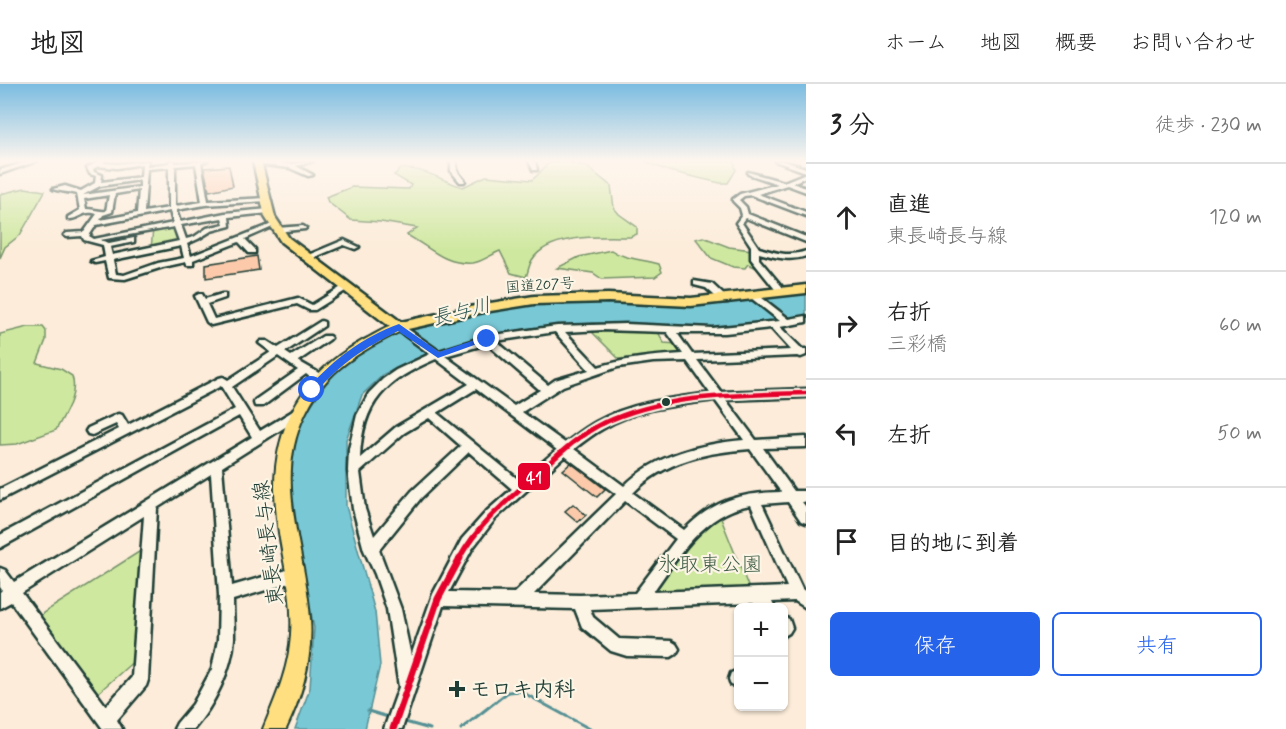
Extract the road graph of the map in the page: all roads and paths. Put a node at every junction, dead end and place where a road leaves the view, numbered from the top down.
1 (72, 191) edge
2 (87, 191) edge
3 (106, 191) edge
4 (113, 191) edge
5 (142, 191) edge
6 (172, 191) edge
7 (204, 191) edge
8 (265, 191) edge
9 (758, 191) edge
10 (751, 193) junction
11 (81, 195) junction
12 (205, 203) junction
13 (268, 205) junction
14 (172, 209) junction
15 (83, 211) junction
16 (101, 214) junction
17 (806, 214) edge
18 (140, 215) junction
19 (225, 215) junction
20 (745, 215) junction
21 (70, 218) dead end
22 (93, 223) junction
23 (176, 224) junction
24 (276, 228) junction
25 (303, 228) dead end
26 (67, 235) dead end
27 (88, 237) junction
28 (241, 239) junction
29 (131, 240) dead end
30 (806, 240) edge
31 (183, 243) junction
32 (107, 245) junction
33 (355, 247) dead end
34 (754, 249) junction
35 (252, 250) dead end
36 (806, 253) edge
37 (110, 258) junction
38 (305, 258) junction
39 (95, 261) dead end
40 (189, 261) junction
41 (697, 283) dead end
42 (346, 288) junction
43 (806, 289) edge
44 (781, 291) junction
45 (222, 296) dead end
46 (755, 297) junction
47 (725, 300) junction
48 (806, 320) edge
49 (787, 322) junction
50 (321, 324) dead end
51 (774, 326) junction
52 (400, 328) junction
53 (557, 329) junction
54 (670, 330) junction
55 (326, 338) dead end
56 (487, 339) junction
57 (264, 343) dead end
58 (278, 352) junction
59 (804, 354) edge
60 (436, 355) junction
61 (690, 357) junction
62 (291, 361) junction
63 (217, 370) dead end
64 (305, 370) junction
65 (595, 370) junction
66 (320, 379) junction
67 (225, 384) junction
68 (476, 384) junction
69 (547, 390) junction
70 (806, 393) edge
71 (720, 396) junction
72 (259, 403) dead end
73 (242, 410) junction
74 (429, 412) junction
75 (513, 412) junction
76 (297, 414) junction
77 (92, 431) dead end
78 (126, 431) junction
79 (259, 439) junction
80 (806, 442) edge
81 (753, 445) junction
82 (469, 446) junction
83 (564, 450) junction
84 (216, 465) junction
85 (354, 470) junction
86 (521, 489) junction
87 (624, 494) junction
88 (0, 495) edge
89 (806, 496) edge
90 (792, 497) junction
91 (755, 501) junction
92 (151, 505) junction
93 (806, 517) edge
94 (685, 538) junction
95 (0, 542) edge
96 (371, 550) junction
97 (0, 575) edge
98 (294, 575) junction
99 (13, 591) junction
100 (226, 595) junction
101 (639, 598) junction
102 (802, 598) edge
103 (438, 599) junction
104 (0, 601) edge
105 (517, 602) junction
106 (580, 602) junction
107 (763, 602) edge
108 (671, 650) dead end
109 (408, 689) junction
110 (109, 724) edge
111 (183, 729) edge
112 (274, 729) edge
113 (393, 729) edge

1 - 11 street
2 - 11 street
3 - 11 street
4 - 16 street
5 - 18 street
6 - 14 street
7 - 12 street
8 - 13 highway
9 - 10 street
10 - 17 street
10 - 20 street
11 - 15 street
12 - 13 street
12 - 14 street
13 - 19 street
13 - 24 highway
14 - 18 street
14 - 23 street
15 - 16 street
15 - 21 street
16 - 22 street
18 - 22 street
19 - 23 street
19 - 31 street
20 - 30 street
20 - 34 street
22 - 27 street
23 - 27 street
23 - 31 street
24 - 25 street
24 - 28 street
24 - 38 highway
26 - 27 street
27 - 32 street
28 - 35 street
28 - 40 street
29 - 32 street
31 - 37 street
31 - 40 street
32 - 37 street
33 - 38 street
34 - 36 street
34 - 44 street
37 - 39 street
37 - 40 street
38 - 42 highway
41 - 47 street
42 - 45 street
42 - 52 highway
43 - 44 highway, 国道207号
44 - 46 highway, 国道207号
46 - 47 highway, 国道207号
46 - 49 street
47 - 52 highway, 国道207号
48 - 49 street
49 - 51 street
50 - 58 street
51 - 54 street
51 - 59 street
52 - 60 street
52 - 66 main road, 東長崎長与線
53 - 54 street
53 - 56 street
53 - 65 street
54 - 61 street
55 - 62 street
56 - 60 street
56 - 69 street
57 - 58 street
58 - 62 street
58 - 67 street
59 - 61 street
60 - 68 street
60 - 85 street
61 - 65 street
61 - 71 street
62 - 64 street
63 - 67 street
64 - 66 street
64 - 72 street
65 - 69 street
66 - 76 main road, 東長崎長与線
67 - 73 street
67 - 78 street
68 - 74 street
68 - 75 street
69 - 75 street
70 - 71 street
71 - 81 street
71 - 83 street
73 - 79 street
73 - 95 street
74 - 82 street
74 - 85 street
75 - 83 street
76 - 79 street
76 - 98 main road, 東長崎長与線
77 - 78 street
78 - 88 street
79 - 84 street
80 - 81 street
81 - 87 street
81 - 90 street
82 - 86 street
82 - 96 street
83 - 86 street
83 - 87 street
84 - 92 street
84 - 100 street
85 - 96 street
86 - 103 street
87 - 94 street
87 - 105 street
89 - 90 street
90 - 91 street
90 - 93 street
91 - 94 street
91 - 102 street
92 - 99 street
92 - 110 street
94 - 101 street
96 - 109 street
97 - 99 street
98 - 100 street
98 - 112 main road, 東長崎長与線
99 - 104 street
99 - 110 street
100 - 111 street
101 - 106 street
101 - 107 street
102 - 107 street
103 - 105 street
103 - 109 street
105 - 106 street
106 - 108 street
109 - 113 street

